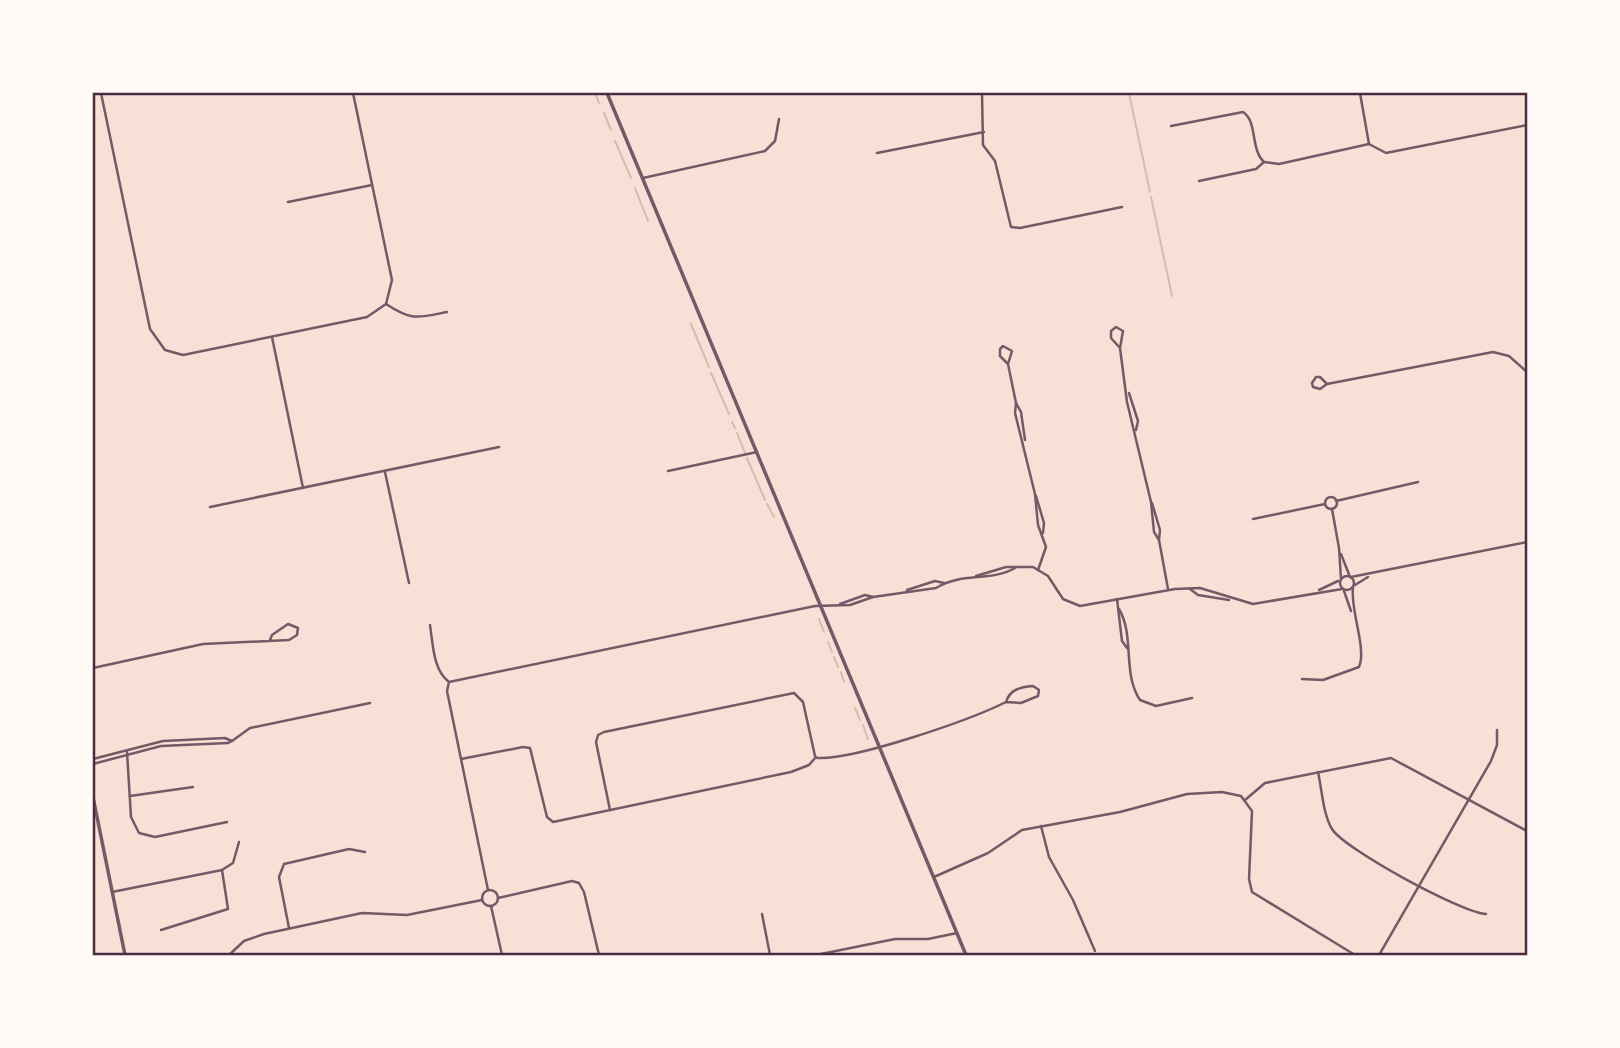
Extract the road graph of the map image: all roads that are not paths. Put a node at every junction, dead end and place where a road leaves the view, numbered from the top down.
1 (101, 93) edge
2 (353, 93) edge
3 (607, 93) edge
4 (982, 93) edge
5 (1360, 93) edge
6 (779, 119) dead end
7 (1527, 125) edge
8 (1171, 126) dead end
9 (984, 132) junction
10 (1369, 144) junction
11 (877, 153) dead end
12 (1264, 162) junction
13 (643, 178) junction
14 (1199, 181) dead end
15 (372, 185) junction
16 (288, 202) dead end
17 (1122, 207) dead end
18 (386, 304) junction
19 (447, 312) dead end
20 (272, 337) junction
21 (1120, 348) junction
22 (1008, 364) junction
23 (1527, 372) edge
24 (1327, 384) dead end
25 (499, 447) dead end
26 (757, 452) junction
27 (668, 471) dead end
28 (385, 472) junction
29 (1418, 482) dead end
30 (303, 488) junction
31 (1336, 500) junction
32 (1325, 504) junction
33 (210, 507) dead end
34 (1332, 509) junction
35 (1253, 519) dead end
36 (1527, 542) edge
37 (1339, 548) junction
38 (1015, 568) junction
39 (1038, 570) junction
40 (976, 576) junction
41 (1370, 576) junction
42 (1350, 577) junction
43 (1340, 580) junction
44 (409, 583) dead end
45 (1353, 587) junction
46 (1168, 589) junction
47 (1190, 589) junction
48 (1343, 589) junction
49 (1312, 592) junction
50 (873, 597) junction
51 (1117, 599) junction
52 (1229, 600) junction
53 (840, 604) junction
54 (821, 606) junction
55 (1354, 618) junction
56 (430, 625) dead end
57 (270, 640) junction
58 (93, 668) edge
59 (1302, 679) dead end
60 (449, 682) junction
61 (1192, 698) dead end
62 (1006, 702) junction
63 (370, 703) dead end
64 (1497, 730) dead end
65 (879, 745) junction
66 (127, 754) junction
67 (816, 757) junction
68 (461, 759) junction
69 (93, 762) edge
70 (1318, 772) junction
71 (194, 787) dead end
72 (130, 796) junction
73 (93, 797) edge
74 (1245, 800) junction
75 (1469, 802) junction
76 (610, 810) junction
77 (228, 822) dead end
78 (1041, 826) junction
79 (1527, 831) edge
80 (239, 842) dead end
81 (365, 852) dead end
82 (222, 870) junction
83 (934, 877) junction
84 (1419, 886) junction
85 (488, 890) junction
86 (112, 891) junction
87 (498, 898) junction
88 (482, 900) junction
89 (491, 906) junction
90 (762, 914) dead end
91 (1486, 914) dead end
92 (289, 928) junction
93 (161, 930) dead end
94 (957, 933) junction
95 (1095, 951) dead end
96 (125, 955) edge
97 (229, 955) edge
98 (502, 955) edge
99 (599, 955) edge
100 (771, 955) edge
101 (816, 955) edge
102 (967, 955) edge
103 (1356, 955) edge
104 (1379, 955) edge

1 - 20 street
2 - 15 street
3 - 13 street
4 - 9 street
5 - 10 street
6 - 13 street
7 - 10 street
8 - 12 street
9 - 11 street
9 - 17 street
10 - 12 street
12 - 14 street
13 - 26 street
15 - 16 street
15 - 18 street
18 - 19 street
18 - 20 street
20 - 30 street
21 - 21 street
21 - 46 street
22 - 22 street
22 - 39 street
23 - 24 street
25 - 28 street
26 - 27 street
26 - 54 street
28 - 30 street
28 - 44 street
29 - 31 street
30 - 33 street
31 - 32 street
31 - 34 street
32 - 34 street
32 - 35 street
34 - 37 street
36 - 41 street
37 - 42 street
37 - 43 street
38 - 39 street
38 - 40 street
38 - 40 street
39 - 51 street
40 - 50 street
41 - 42 street
41 - 45 street
42 - 43 street
42 - 45 street
43 - 48 street
43 - 49 street
45 - 48 street
45 - 55 street
46 - 47 street
46 - 51 street
47 - 52 street
47 - 52 street
48 - 49 street
48 - 55 street
49 - 52 street
50 - 53 street
50 - 53 street
51 - 61 street
53 - 54 street
54 - 60 street
54 - 65 street
55 - 59 street
56 - 60 street
57 - 57 street
57 - 58 street
60 - 68 street
62 - 62 street
62 - 65 street
63 - 66 street
64 - 75 street
65 - 67 street
65 - 83 street
66 - 69 street
66 - 72 street
67 - 76 street
67 - 76 street
68 - 76 street
68 - 85 street
70 - 74 street
70 - 75 street
70 - 84 street
71 - 72 street
72 - 77 street
73 - 86 street
74 - 78 street
74 - 103 street
75 - 79 street
75 - 84 street
78 - 83 street
78 - 95 street
80 - 82 street
81 - 92 street
82 - 86 street
82 - 93 street
83 - 94 street
84 - 91 street
84 - 104 street
85 - 87 street
85 - 88 street
86 - 96 street
87 - 89 street
87 - 99 street
88 - 89 street
88 - 92 street
89 - 98 street
90 - 100 street
92 - 97 street
94 - 101 street
94 - 102 street

